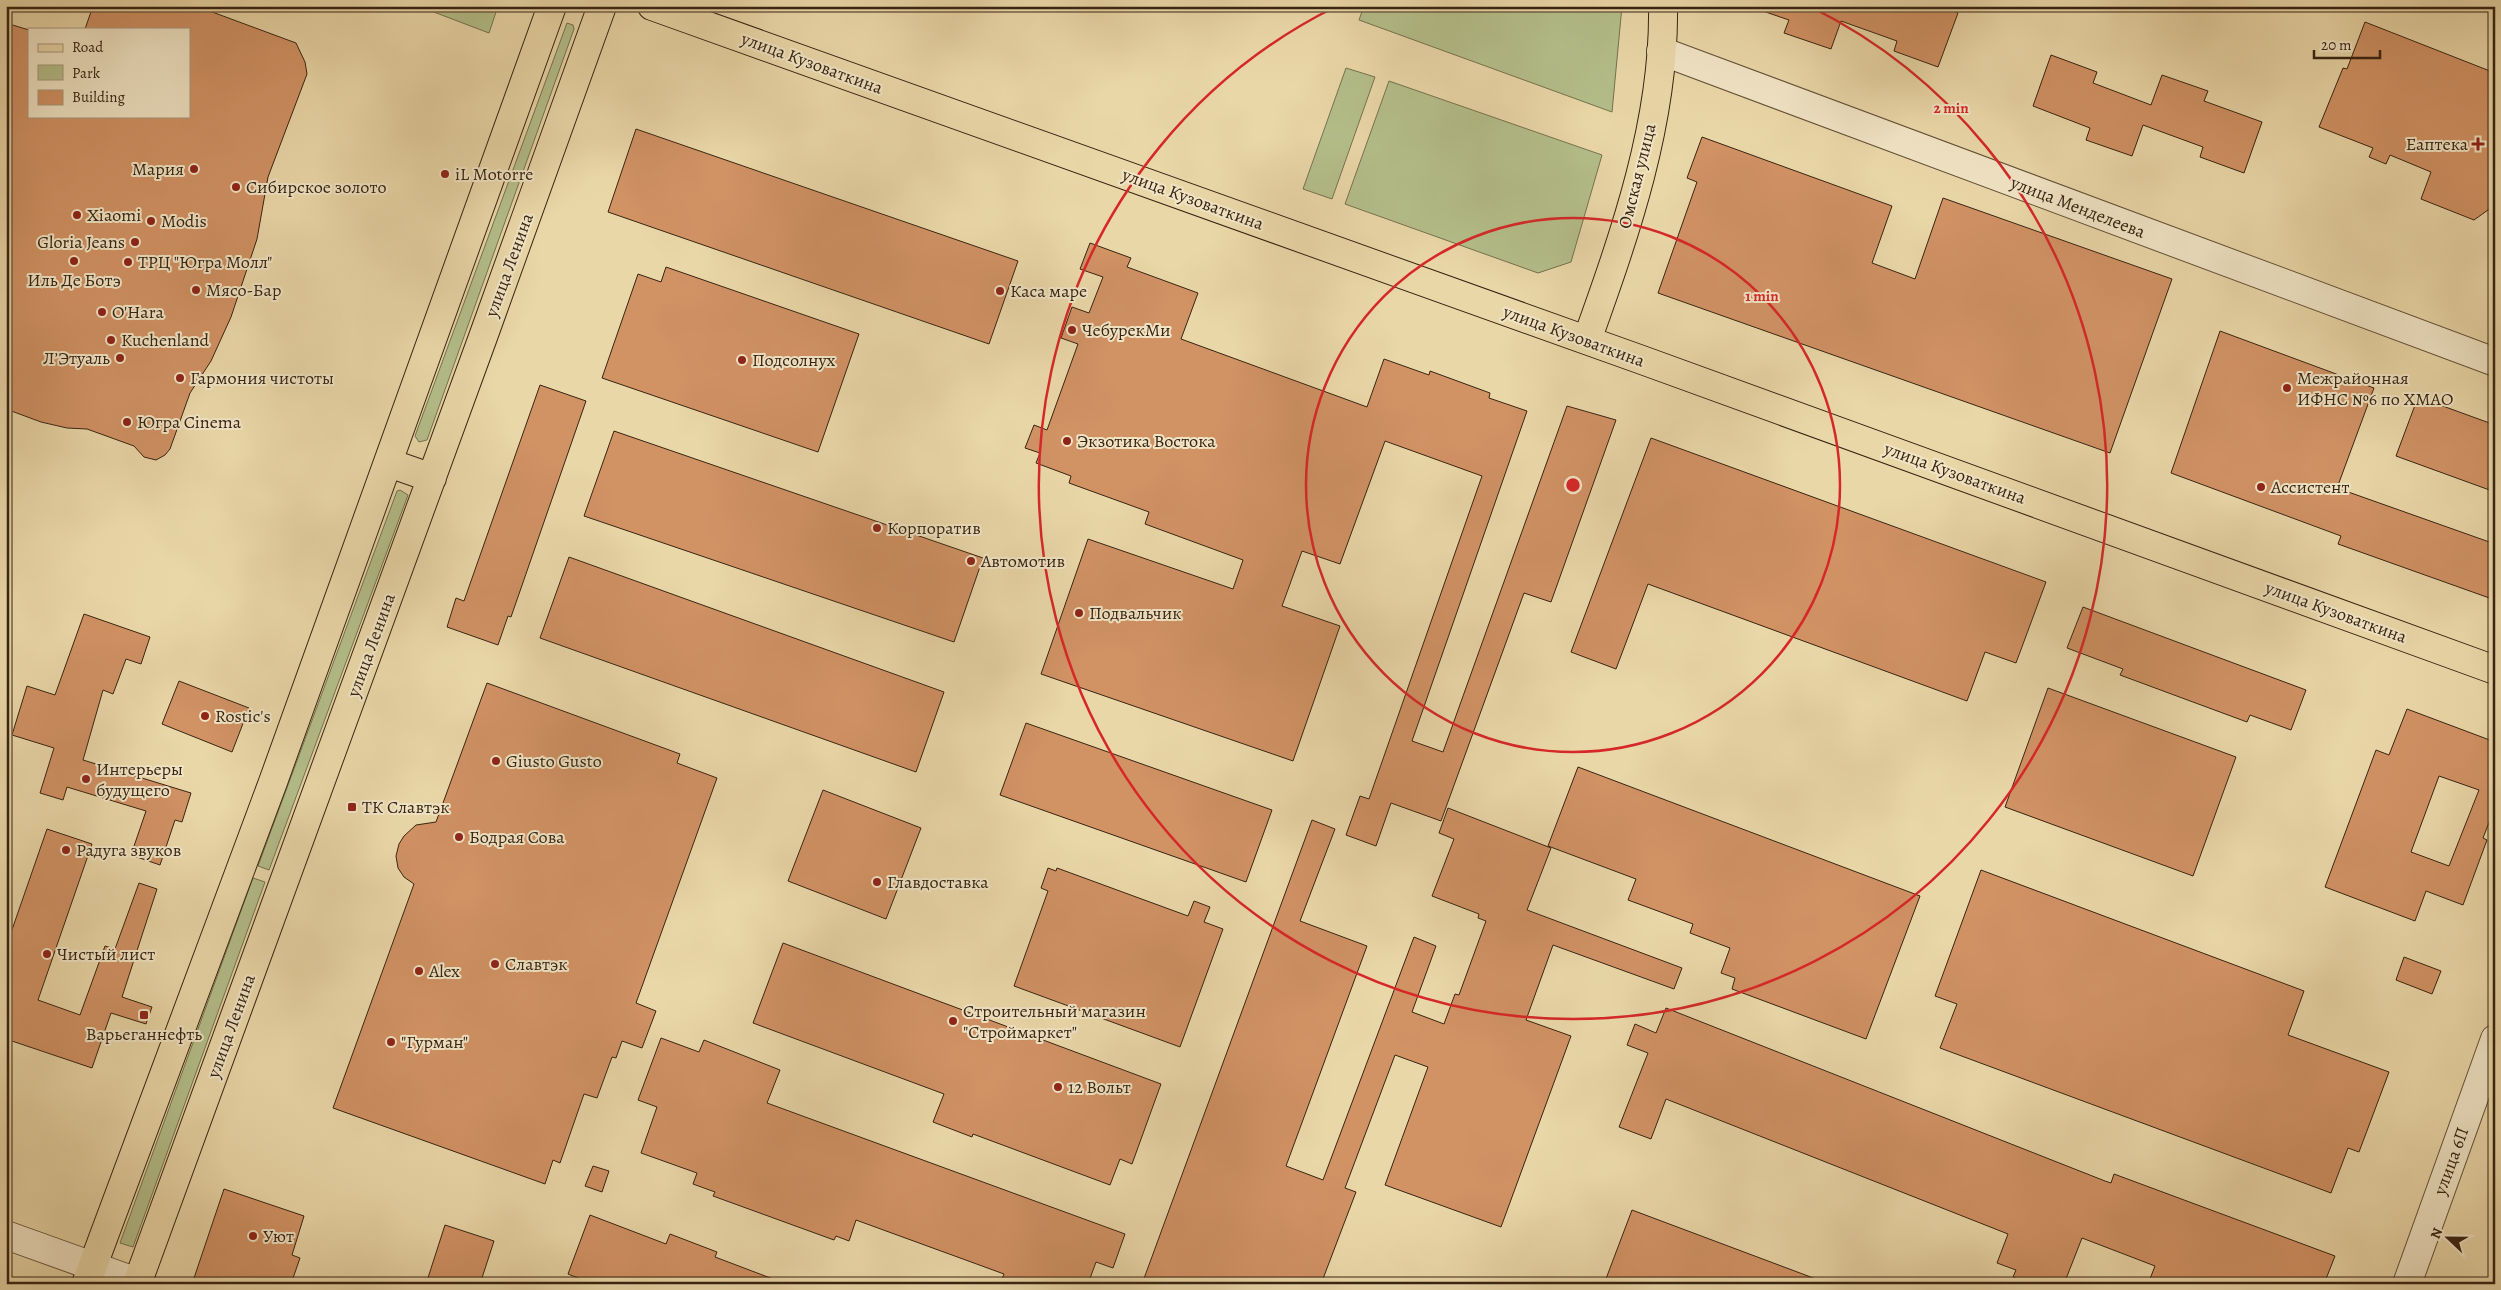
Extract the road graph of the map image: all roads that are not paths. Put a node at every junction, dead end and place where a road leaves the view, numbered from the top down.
1 (552, 6) edge
2 (602, 6) edge
3 (652, 6) edge
4 (1663, 6) edge
5 (1661, 52) junction
6 (1587, 340) junction
7 (2495, 362) edge
8 (389, 462) junction
9 (432, 478) junction
10 (2495, 670) edge
11 (2495, 1039) edge
12 (6, 1235) edge
13 (90, 1275) edge
14 (137, 1283) edge
15 (2407, 1284) edge

1 - 8 main road
2 - 9 main road, улица Ленина
3 - 6 main road, улица Кузоваткина
4 - 5 main road, Омская улица
5 - 6 main road, Омская улица
5 - 7 street, улица Менделеева
6 - 10 main road, улица Кузоваткина
8 - 9 main road
8 - 13 main road
9 - 14 main road, улица Ленина
11 - 15 street, улица 6П
12 - 13 street
13 - 14 street

